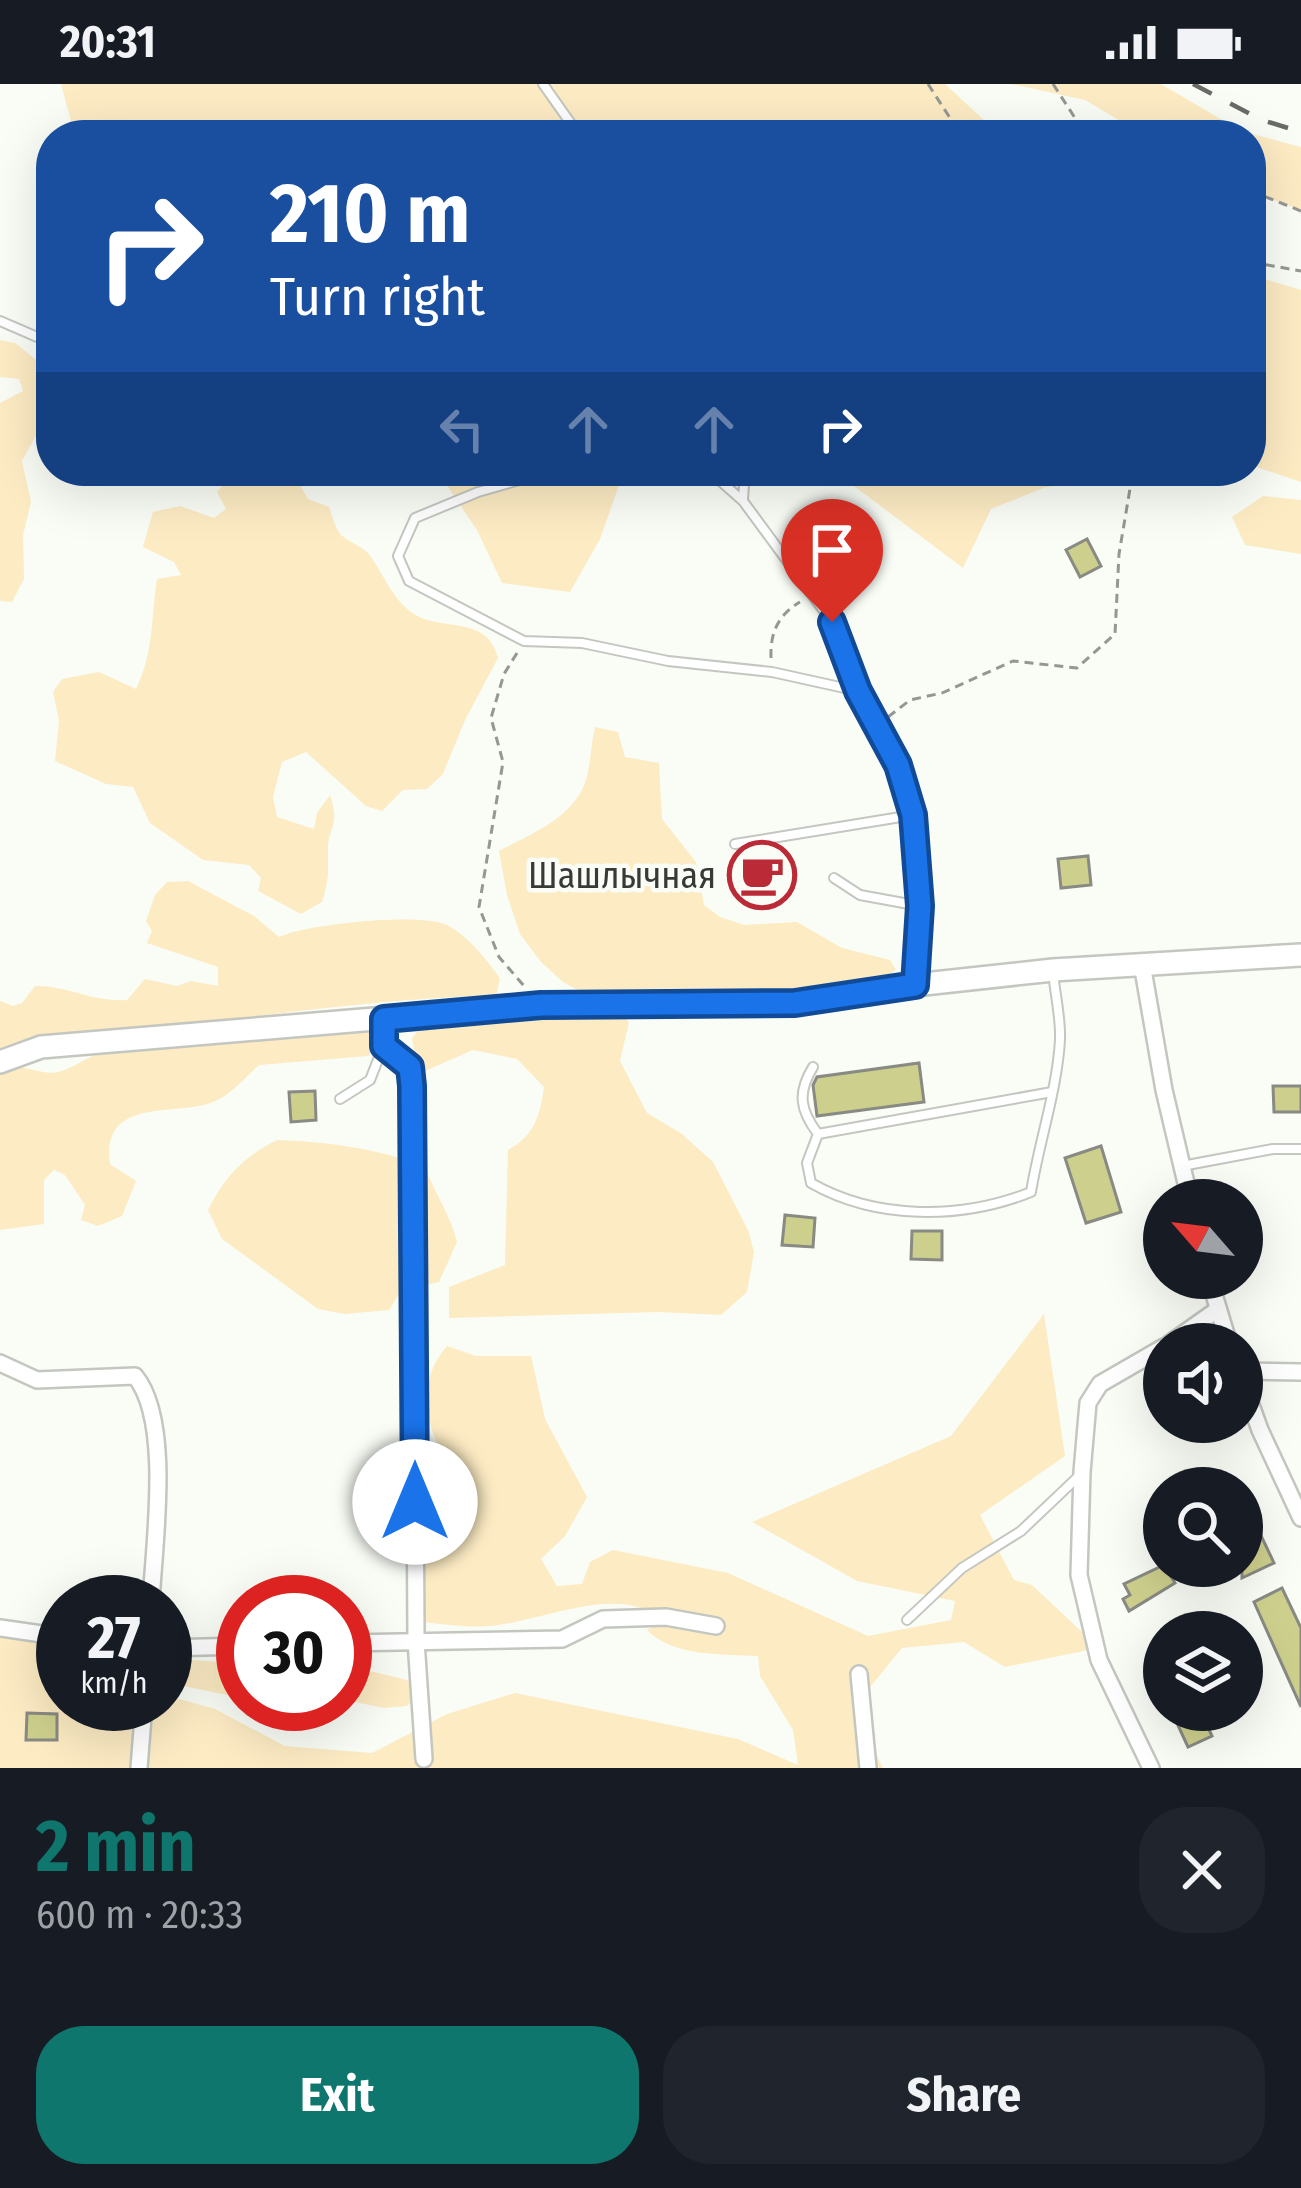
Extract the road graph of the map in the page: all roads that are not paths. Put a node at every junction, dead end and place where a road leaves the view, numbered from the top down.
1 (543, 84) edge
2 (568, 120) edge
3 (0, 321) edge
4 (36, 337) edge
5 (499, 486) edge
6 (726, 486) edge
7 (744, 486) edge
8 (743, 501) junction
9 (858, 691) junction
10 (913, 815) junction
11 (735, 844) dead end
12 (835, 878) dead end
13 (920, 906) junction
14 (1301, 955) edge
15 (1142, 964) junction
16 (1053, 970) junction
17 (915, 985) junction
18 (384, 1019) junction
19 (384, 1046) junction
20 (0, 1062) edge
21 (813, 1067) dead end
22 (1053, 1092) junction
23 (340, 1099) dead end
24 (818, 1134) junction
25 (1301, 1148) edge
26 (1181, 1166) junction
27 (1184, 1179) edge
28 (1214, 1299) edge
29 (1217, 1310) junction
30 (1198, 1323) edge
31 (1222, 1323) edge
32 (1143, 1359) edge
33 (0, 1363) edge
34 (1301, 1372) edge
35 (1263, 1374) edge
36 (1263, 1436) edge
37 (1082, 1472) junction
38 (1301, 1518) edge
39 (152, 1575) edge
40 (907, 1620) dead end
41 (716, 1626) dead end
42 (0, 1628) edge
43 (36, 1633) edge
44 (416, 1641) junction
45 (372, 1642) edge
46 (859, 1674) dead end
47 (142, 1731) edge
48 (424, 1759) dead end
49 (139, 1768) edge
50 (868, 1768) edge
51 (1151, 1768) edge

1 - 2 lane
3 - 4 lane
5 - 9 lane
6 - 8 lane
7 - 8 lane
8 - 9 lane
9 - 10 lane
10 - 11 lane
10 - 13 lane
12 - 13 lane
13 - 17 lane
14 - 15 main road
15 - 16 main road
15 - 26 street
16 - 17 main road
16 - 22 lane
17 - 18 main road
18 - 19 street
18 - 20 main road
19 - 23 lane
19 - 44 street
21 - 24 lane
22 - 24 lane
22 - 24 lane
25 - 26 lane
26 - 27 street
28 - 29 street
29 - 30 street
29 - 31 street
32 - 37 street
33 - 39 street
34 - 35 street
36 - 38 street
37 - 40 lane
37 - 51 street
41 - 44 street
42 - 43 street
44 - 45 street
44 - 48 street
46 - 50 street
47 - 49 street

